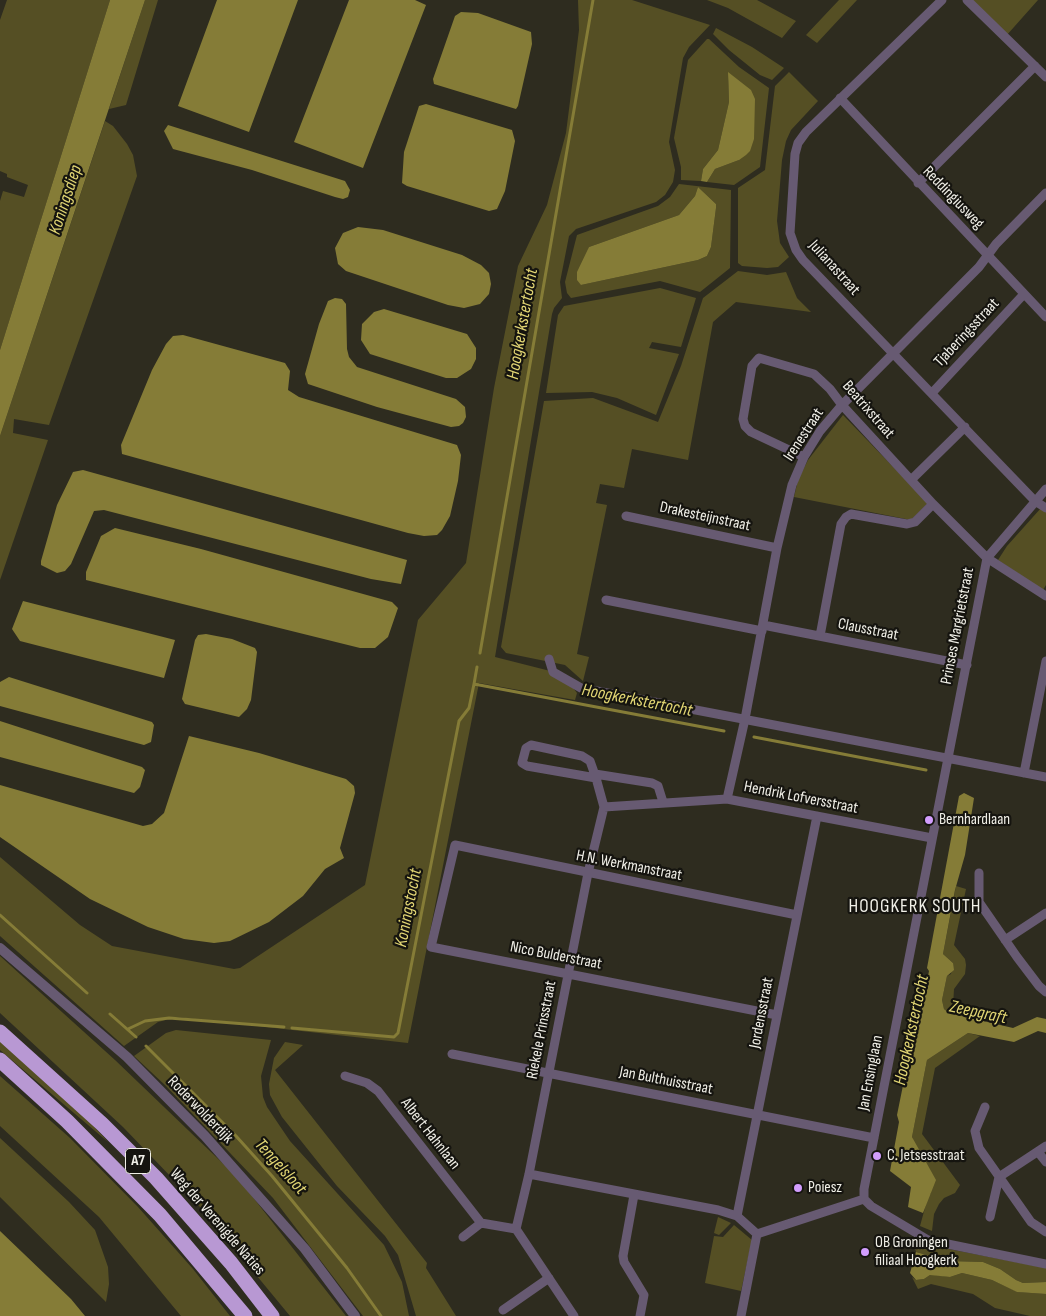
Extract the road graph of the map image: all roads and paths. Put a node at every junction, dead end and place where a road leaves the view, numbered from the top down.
1 (942, 0) edge
2 (967, 0) edge
3 (1035, 66) junction
4 (1046, 77) edge
5 (840, 98) junction
6 (918, 183) junction
7 (1046, 193) edge
8 (987, 256) junction
9 (1024, 294) junction
10 (1046, 318) edge
11 (893, 353) junction
12 (932, 393) junction
13 (842, 405) junction
14 (964, 427) junction
15 (804, 457) junction
16 (911, 480) junction
17 (1046, 489) edge
18 (1035, 501) junction
19 (933, 504) junction
20 (1046, 508) edge
21 (626, 516) dead end
22 (777, 548) junction
23 (987, 558) junction
24 (1046, 596) edge
25 (606, 600) dead end
26 (762, 628) junction
27 (820, 636) junction
28 (549, 659) dead end
29 (1046, 661) edge
30 (966, 665) junction
31 (745, 719) junction
32 (947, 759) junction
33 (1024, 773) junction
34 (596, 776) junction
35 (1046, 777) edge
36 (727, 799) junction
37 (664, 802) junction
38 (604, 807) junction
39 (817, 816) junction
40 (932, 838) junction
41 (455, 846) joint
42 (588, 873) junction
43 (979, 873) dead end
44 (1046, 913) edge
45 (797, 915) junction
46 (1005, 940) junction
47 (0, 948) edge
48 (568, 973) junction
49 (1046, 992) edge
50 (777, 1015) junction
51 (0, 1032) edge
52 (452, 1054) dead end
53 (0, 1060) edge
54 (548, 1073) junction
55 (345, 1076) dead end
56 (985, 1107) dead end
57 (758, 1115) junction
58 (874, 1138) junction
59 (1042, 1149) edge
60 (1046, 1162) edge
61 (529, 1174) junction
62 (999, 1177) junction
63 (634, 1195) junction
64 (864, 1199) junction
65 (737, 1216) junction
66 (990, 1218) dead end
67 (481, 1224) junction
68 (516, 1229) junction
69 (1046, 1232) edge
70 (757, 1234) junction
71 (463, 1237) dead end
72 (1046, 1262) edge
73 (549, 1278) junction
74 (503, 1310) dead end
75 (245, 1316) edge
76 (272, 1316) edge
77 (355, 1316) edge
78 (574, 1316) edge
79 (640, 1316) edge
80 (741, 1316) edge

1 - 5 street, Julianastraat
2 - 3 street
3 - 4 street
3 - 6 street
5 - 6 street, Reddingiusweg
5 - 11 street, Julianastraat
6 - 8 street, Reddingiusweg
7 - 8 street, Irenestraat
8 - 9 street, Reddingiusweg
8 - 11 street, Irenestraat
9 - 10 street, Reddingiusweg
9 - 12 street, Tjaberingsstraat
11 - 12 street, Julianastraat
11 - 13 street, Irenestraat
12 - 14 street, Julianastraat
13 - 15 street, Irenestraat
13 - 15 street, Beatrixstraat
13 - 16 street, Beatrixstraat
14 - 16 street
14 - 18 street, Julianastraat
15 - 22 street, Irenestraat
16 - 19 street, Beatrixstraat
17 - 18 street, Prinses Margrietstraat
18 - 20 street, Julianastraat
18 - 23 street, Prinses Margrietstraat
19 - 23 street, Beatrixstraat
19 - 27 street
21 - 22 street, Drakesteijnstraat
22 - 26 street, Irenestraat
23 - 24 street, Beatrixstraat
23 - 30 street, Prinses Margrietstraat
25 - 26 street, Clausstraat
26 - 27 street, Clausstraat
26 - 31 street, Irenestraat
27 - 30 street, Clausstraat
28 - 31 street
29 - 33 street
30 - 32 street, Prinses Margrietstraat
31 - 32 street
31 - 36 street, Irenestraat
32 - 33 street
32 - 40 street, Jan Ensinglaan
33 - 35 street
34 - 34 street
34 - 37 street
34 - 38 street
36 - 37 street, Hendrik Lofversstraat
36 - 39 street, Hendrik Lofversstraat
37 - 38 street, Hendrik Lofversstraat
38 - 42 street, Riekele Prinsstraat
39 - 40 street, Hendrik Lofversstraat
39 - 45 street, Jordensstraat
40 - 58 street, Jan Ensinglaan
41 - 42 street, H.N. Werkmanstraat
41 - 48 street, Nico Bulderstraat
42 - 45 street, H.N. Werkmanstraat
42 - 48 street, Riekele Prinsstraat
43 - 46 street
44 - 46 street
45 - 50 street, Jordensstraat
46 - 49 street
47 - 77 street, Roderwolderdijk
48 - 50 street, Nico Bulderstraat
48 - 54 street, Riekele Prinsstraat
50 - 57 street, Jordensstraat
51 - 76 highway, Weg der Verenigde Naties / A7
52 - 54 street, Jan Bulthuisstraat
53 - 75 highway, A7
54 - 57 street, Jan Bulthuisstraat
54 - 61 street, Riekele Prinsstraat
55 - 67 street, Albert Hahnlaan
56 - 62 street
57 - 58 street, Jan Bulthuisstraat
57 - 65 street, Jordensstraat
58 - 64 street, Jan Ensinglaan
59 - 60 street
59 - 62 street
61 - 63 street
61 - 68 street, Riekele Prinsstraat
62 - 66 street
62 - 69 street
63 - 65 street
63 - 79 street
64 - 70 street
64 - 72 street
65 - 70 street
67 - 68 street
67 - 71 street
68 - 73 street
70 - 80 street
73 - 74 street
73 - 78 street

